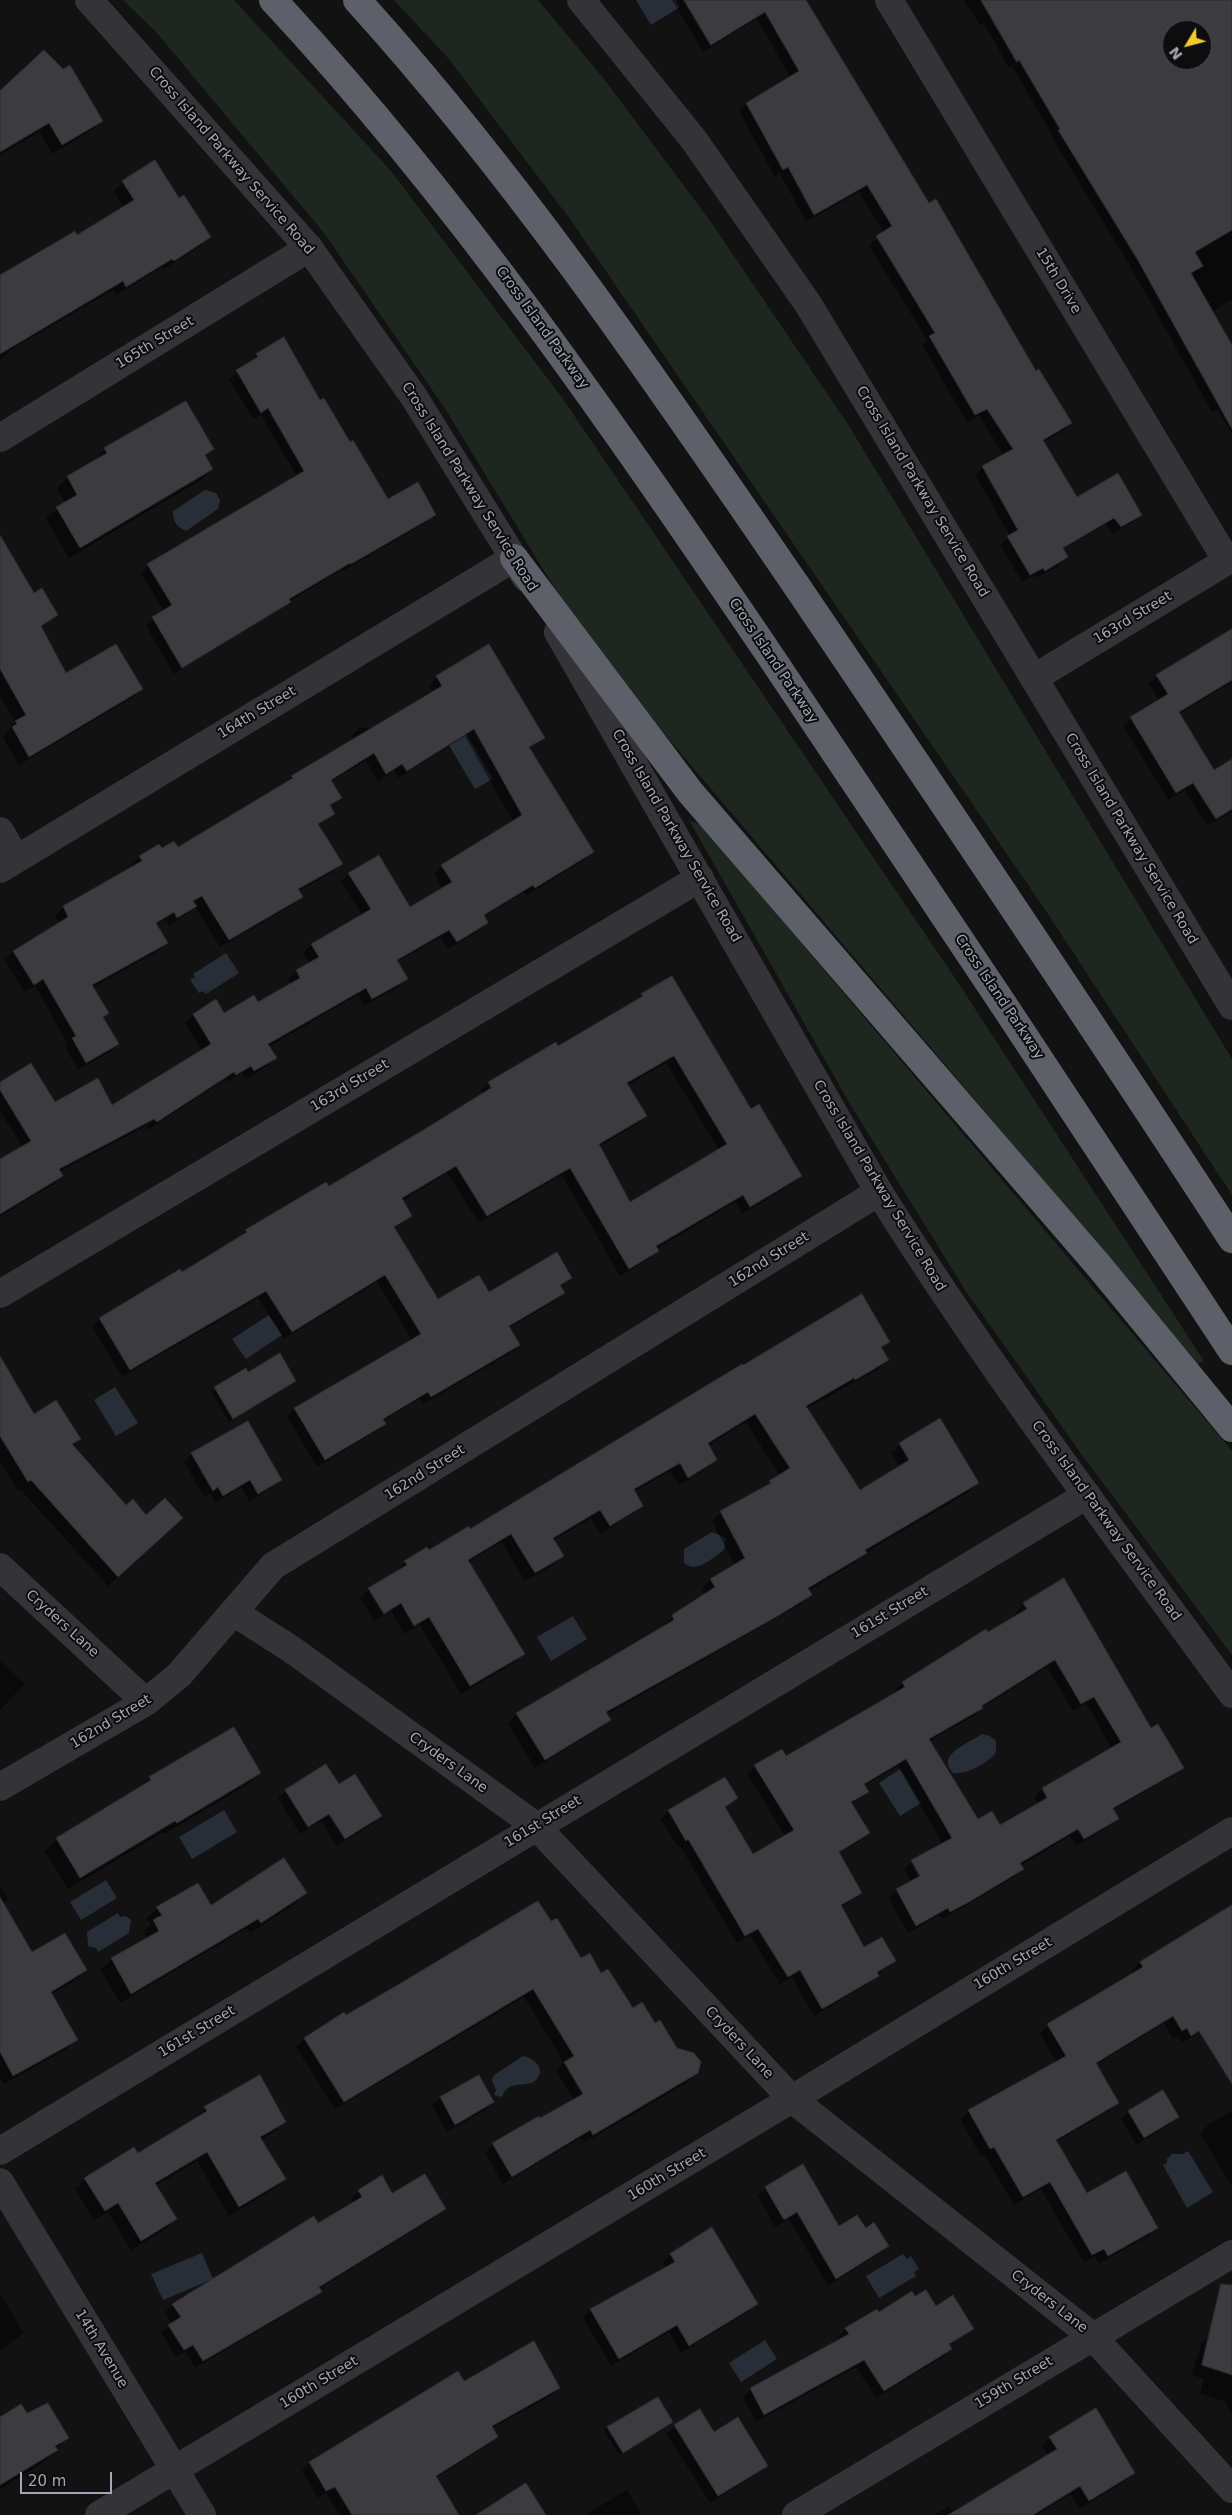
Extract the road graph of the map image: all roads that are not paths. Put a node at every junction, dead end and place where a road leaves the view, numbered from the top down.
1 (89, 0) edge
2 (273, 0) edge
3 (356, 0) edge
4 (580, 0) edge
5 (889, 0) edge
6 (309, 248) junction
7 (0, 438) edge
8 (514, 558) junction
9 (1229, 560) edge
10 (1034, 678) junction
11 (0, 831) edge
12 (8, 864) edge
13 (700, 878) junction
14 (1232, 1006) edge
15 (879, 1192) junction
16 (1232, 1239) edge
17 (0, 1294) edge
18 (1232, 1351) edge
19 (1232, 1428) edge
20 (1087, 1495) junction
21 (0, 1567) edge
22 (233, 1612) junction
23 (1232, 1694) edge
24 (146, 1702) junction
25 (0, 1787) edge
26 (536, 1826) junction
27 (1232, 1831) edge
28 (792, 2099) junction
29 (0, 2151) edge
30 (0, 2182) edge
31 (1232, 2254) edge
32 (1092, 2336) junction
33 (174, 2471) junction
34 (1232, 2489) edge
35 (99, 2515) edge
36 (202, 2515) edge
37 (796, 2515) edge

1 - 6 street, Cross Island Parkway Service Road
2 - 18 highway, Cross Island Parkway
3 - 16 highway
4 - 10 street, Cross Island Parkway Service Road
5 - 9 street, 15th Drive
6 - 7 street, 165th Street
6 - 8 street, Cross Island Parkway Service Road
8 - 12 street, 164th Street
8 - 13 street, Cross Island Parkway Service Road
8 - 19 highway
9 - 10 street, 163rd Street
10 - 14 street, Cross Island Parkway Service Road
11 - 12 street
13 - 15 street, Cross Island Parkway Service Road
13 - 17 street, 163rd Street
15 - 20 street, Cross Island Parkway Service Road
15 - 22 street, 162nd Street
20 - 23 street, Cross Island Parkway Service Road
20 - 26 street, 161st Street
21 - 24 street, Cryders Lane
22 - 24 street, 162nd Street
22 - 26 street, Cryders Lane
24 - 25 street, 162nd Street
26 - 28 street, Cryders Lane
26 - 29 street, 161st Street
27 - 28 street, 160th Street
28 - 32 street, Cryders Lane
28 - 33 street, 160th Street
30 - 33 street, 14th Avenue
31 - 32 street, 159th Street
32 - 34 street, Cryders Lane
32 - 37 street, 159th Street
33 - 35 street, 160th Street
33 - 36 street, 14th Avenue

